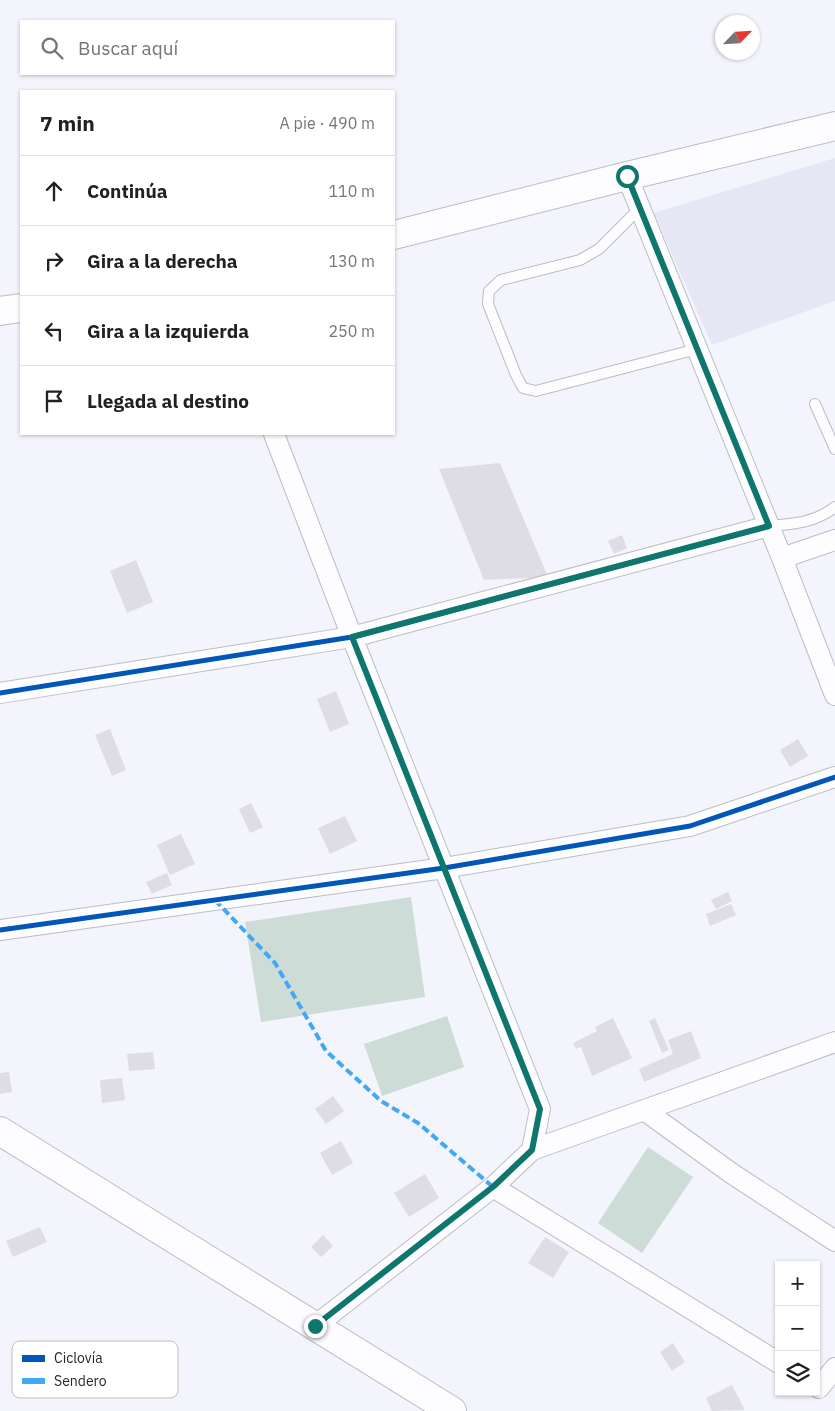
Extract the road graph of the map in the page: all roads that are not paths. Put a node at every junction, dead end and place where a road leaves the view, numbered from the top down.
1 (835, 126) edge
2 (627, 176) junction
3 (640, 208) junction
4 (395, 235) edge
5 (20, 308) edge
6 (0, 311) edge
7 (697, 349) junction
8 (815, 404) dead end
9 (274, 435) edge
10 (835, 448) edge
11 (835, 507) edge
12 (769, 526) junction
13 (835, 540) edge
14 (782, 558) junction
15 (352, 637) junction
16 (0, 693) edge
17 (835, 695) edge
18 (835, 777) edge
19 (444, 868) junction
20 (0, 930) edge
21 (835, 1042) edge
22 (644, 1110) junction
23 (0, 1131) edge
24 (532, 1150) junction
25 (494, 1186) junction
26 (835, 1241) edge
27 (315, 1326) junction
28 (775, 1361) edge
29 (835, 1368) edge
30 (820, 1387) edge
31 (452, 1411) edge

1 - 2 street
2 - 3 street
2 - 4 street
3 - 7 street
3 - 7 lane
5 - 6 street
7 - 12 street
8 - 10 lane
9 - 15 street
11 - 12 lane
12 - 14 street
12 - 15 street
13 - 14 street
14 - 17 street
15 - 16 street
15 - 19 street
18 - 19 street
19 - 20 street
19 - 24 street
21 - 22 street
22 - 24 street
22 - 26 street
23 - 27 street
24 - 25 street
25 - 27 street
25 - 28 street
27 - 31 street
29 - 30 street

